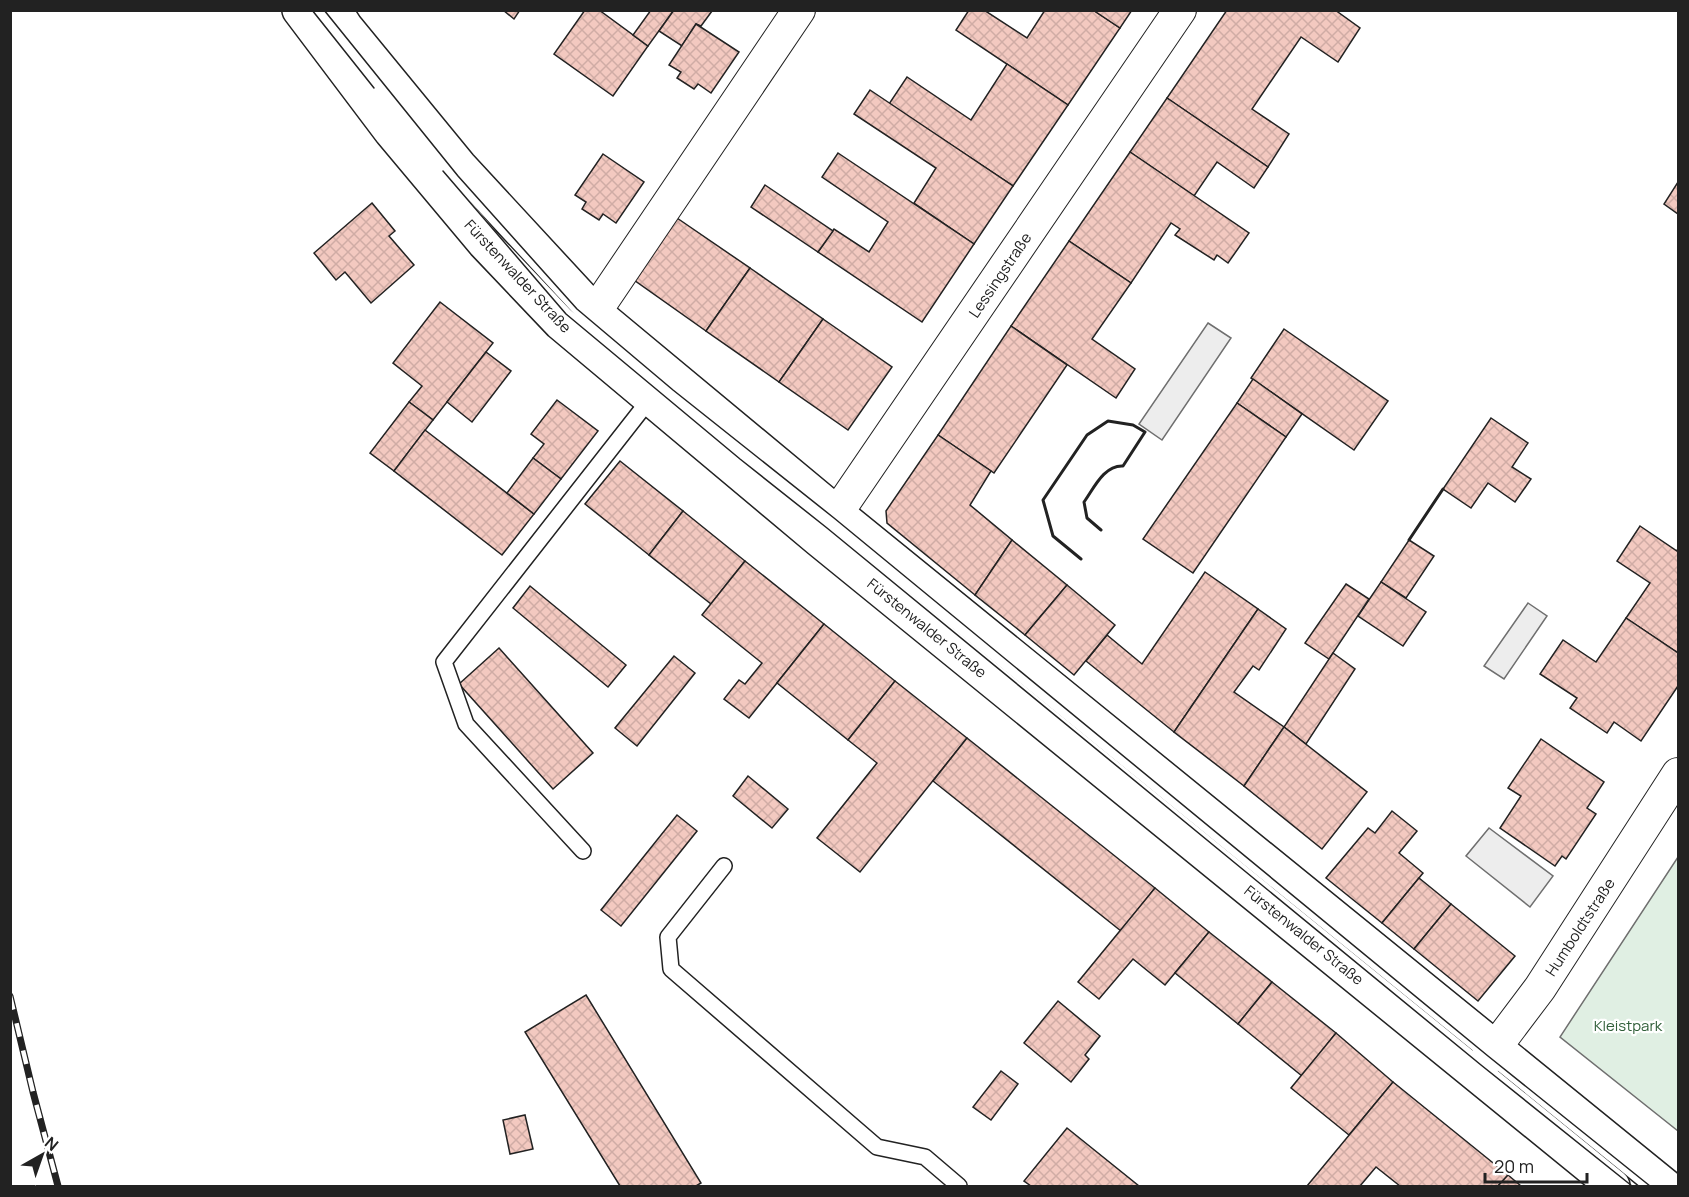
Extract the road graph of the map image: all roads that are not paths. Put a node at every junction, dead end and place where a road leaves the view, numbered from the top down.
1 (299, 10) edge
2 (335, 10) edge
3 (799, 10) edge
4 (1180, 10) edge
5 (595, 312) junction
6 (650, 399) junction
7 (837, 513) junction
8 (819, 540) junction
9 (1678, 774) edge
10 (584, 851) dead end
11 (724, 866) dead end
12 (1494, 1048) junction
13 (1475, 1075) junction
14 (959, 1186) edge
15 (1613, 1186) edge
16 (1666, 1186) edge

1 - 6 street, Fürstenwalder Straße
2 - 5 street
3 - 5 street
4 - 7 street, Lessingstraße
5 - 7 street
6 - 8 street, Fürstenwalder Straße
6 - 10 lane
7 - 8 street, Lessingstraße
7 - 12 street
8 - 13 street, Fürstenwalder Straße
9 - 12 street, Humboldtstraße
11 - 14 lane
12 - 13 street, Humboldtstraße
12 - 16 street
13 - 15 street, Fürstenwalder Straße

